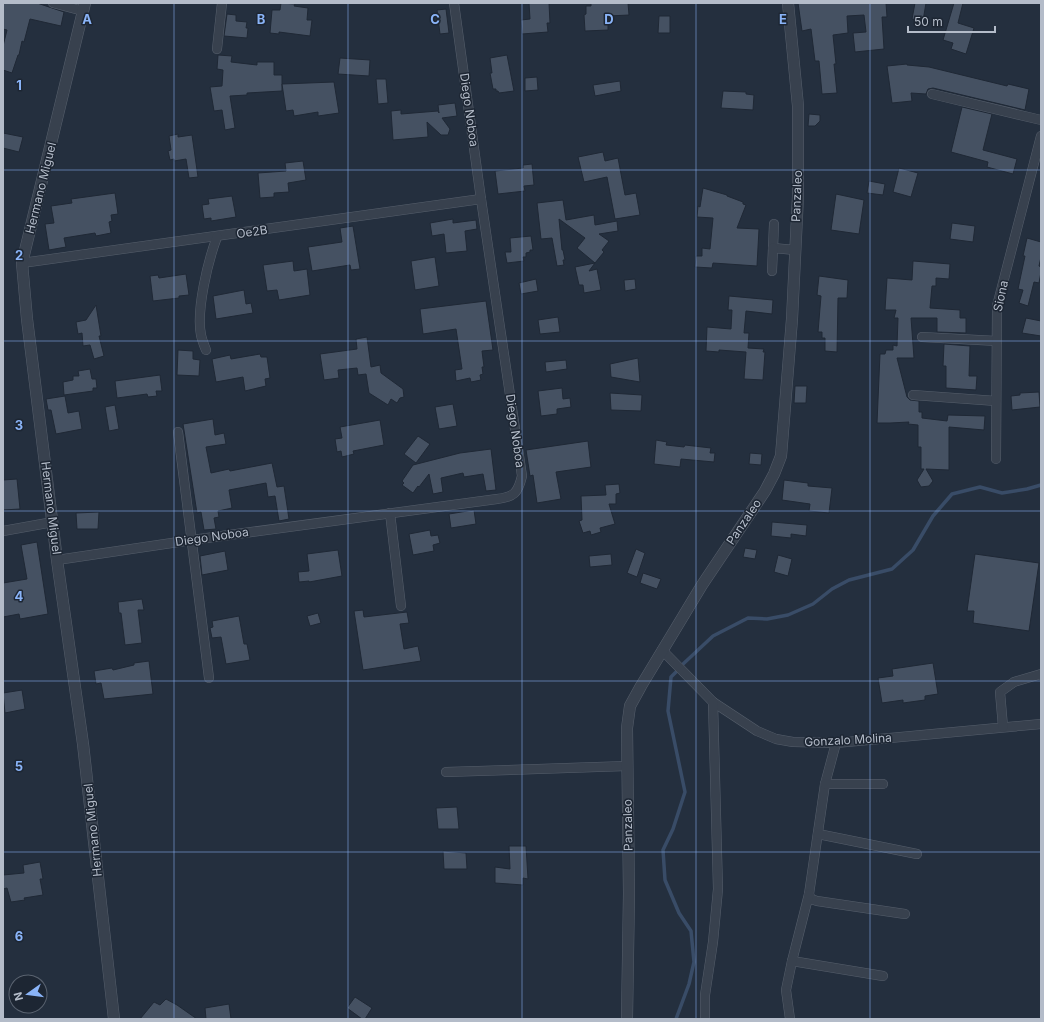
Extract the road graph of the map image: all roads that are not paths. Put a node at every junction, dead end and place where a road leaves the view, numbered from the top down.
1 (53, 3) edge
2 (222, 3) edge
3 (454, 3) edge
4 (788, 3) edge
5 (84, 7) edge
6 (217, 49) dead end
7 (932, 94) dead end
8 (1041, 120) edge
9 (1041, 136) edge
10 (481, 199) junction
11 (774, 224) dead end
12 (217, 237) junction
13 (773, 248) junction
14 (795, 250) junction
15 (22, 263) junction
16 (772, 271) dead end
17 (922, 337) dead end
18 (996, 341) junction
19 (206, 350) dead end
20 (913, 395) dead end
21 (996, 401) junction
22 (178, 432) dead end
23 (996, 459) dead end
24 (390, 513) junction
25 (53, 522) junction
26 (3, 530) edge
27 (192, 540) junction
28 (57, 560) junction
29 (401, 606) dead end
30 (662, 650) junction
31 (1041, 674) edge
32 (209, 678) dead end
33 (713, 702) junction
34 (1041, 724) edge
35 (1004, 727) junction
36 (836, 743) junction
37 (627, 766) junction
38 (446, 772) dead end
39 (825, 784) junction
40 (883, 784) dead end
41 (818, 834) junction
42 (917, 854) dead end
43 (809, 894) junction
44 (905, 914) dead end
45 (792, 962) junction
46 (884, 976) dead end
47 (114, 1019) edge
48 (627, 1019) edge
49 (705, 1019) edge
50 (790, 1019) edge

1 - 5 street
2 - 6 street
3 - 10 street, Diego Noboa
4 - 14 street, Panzaleo
5 - 15 street, Hermano Miguel
7 - 8 street
9 - 18 street, Siona
10 - 12 street, Oe2B
10 - 24 street, Diego Noboa
11 - 13 street
12 - 15 street, Oe2B
12 - 19 street
13 - 14 street
13 - 16 street
14 - 30 street, Panzaleo
15 - 25 street, Hermano Miguel
17 - 18 street
18 - 21 street, Siona
20 - 21 street
21 - 23 street, Siona
22 - 27 street
24 - 27 street, Diego Noboa
24 - 29 street
25 - 26 street
25 - 28 street, Hermano Miguel
27 - 28 street, Diego Noboa
27 - 32 street
28 - 47 street, Hermano Miguel
30 - 33 street, Gonzalo Molina
30 - 37 street, Panzaleo
31 - 35 street
33 - 36 street, Gonzalo Molina
33 - 49 street
34 - 35 street, Gonzalo Molina
35 - 36 street, Gonzalo Molina
36 - 39 street
37 - 38 street
37 - 48 street, Panzaleo
39 - 40 street
39 - 41 street
41 - 42 street
41 - 43 street
43 - 44 street
43 - 45 street
45 - 46 street
45 - 50 street

